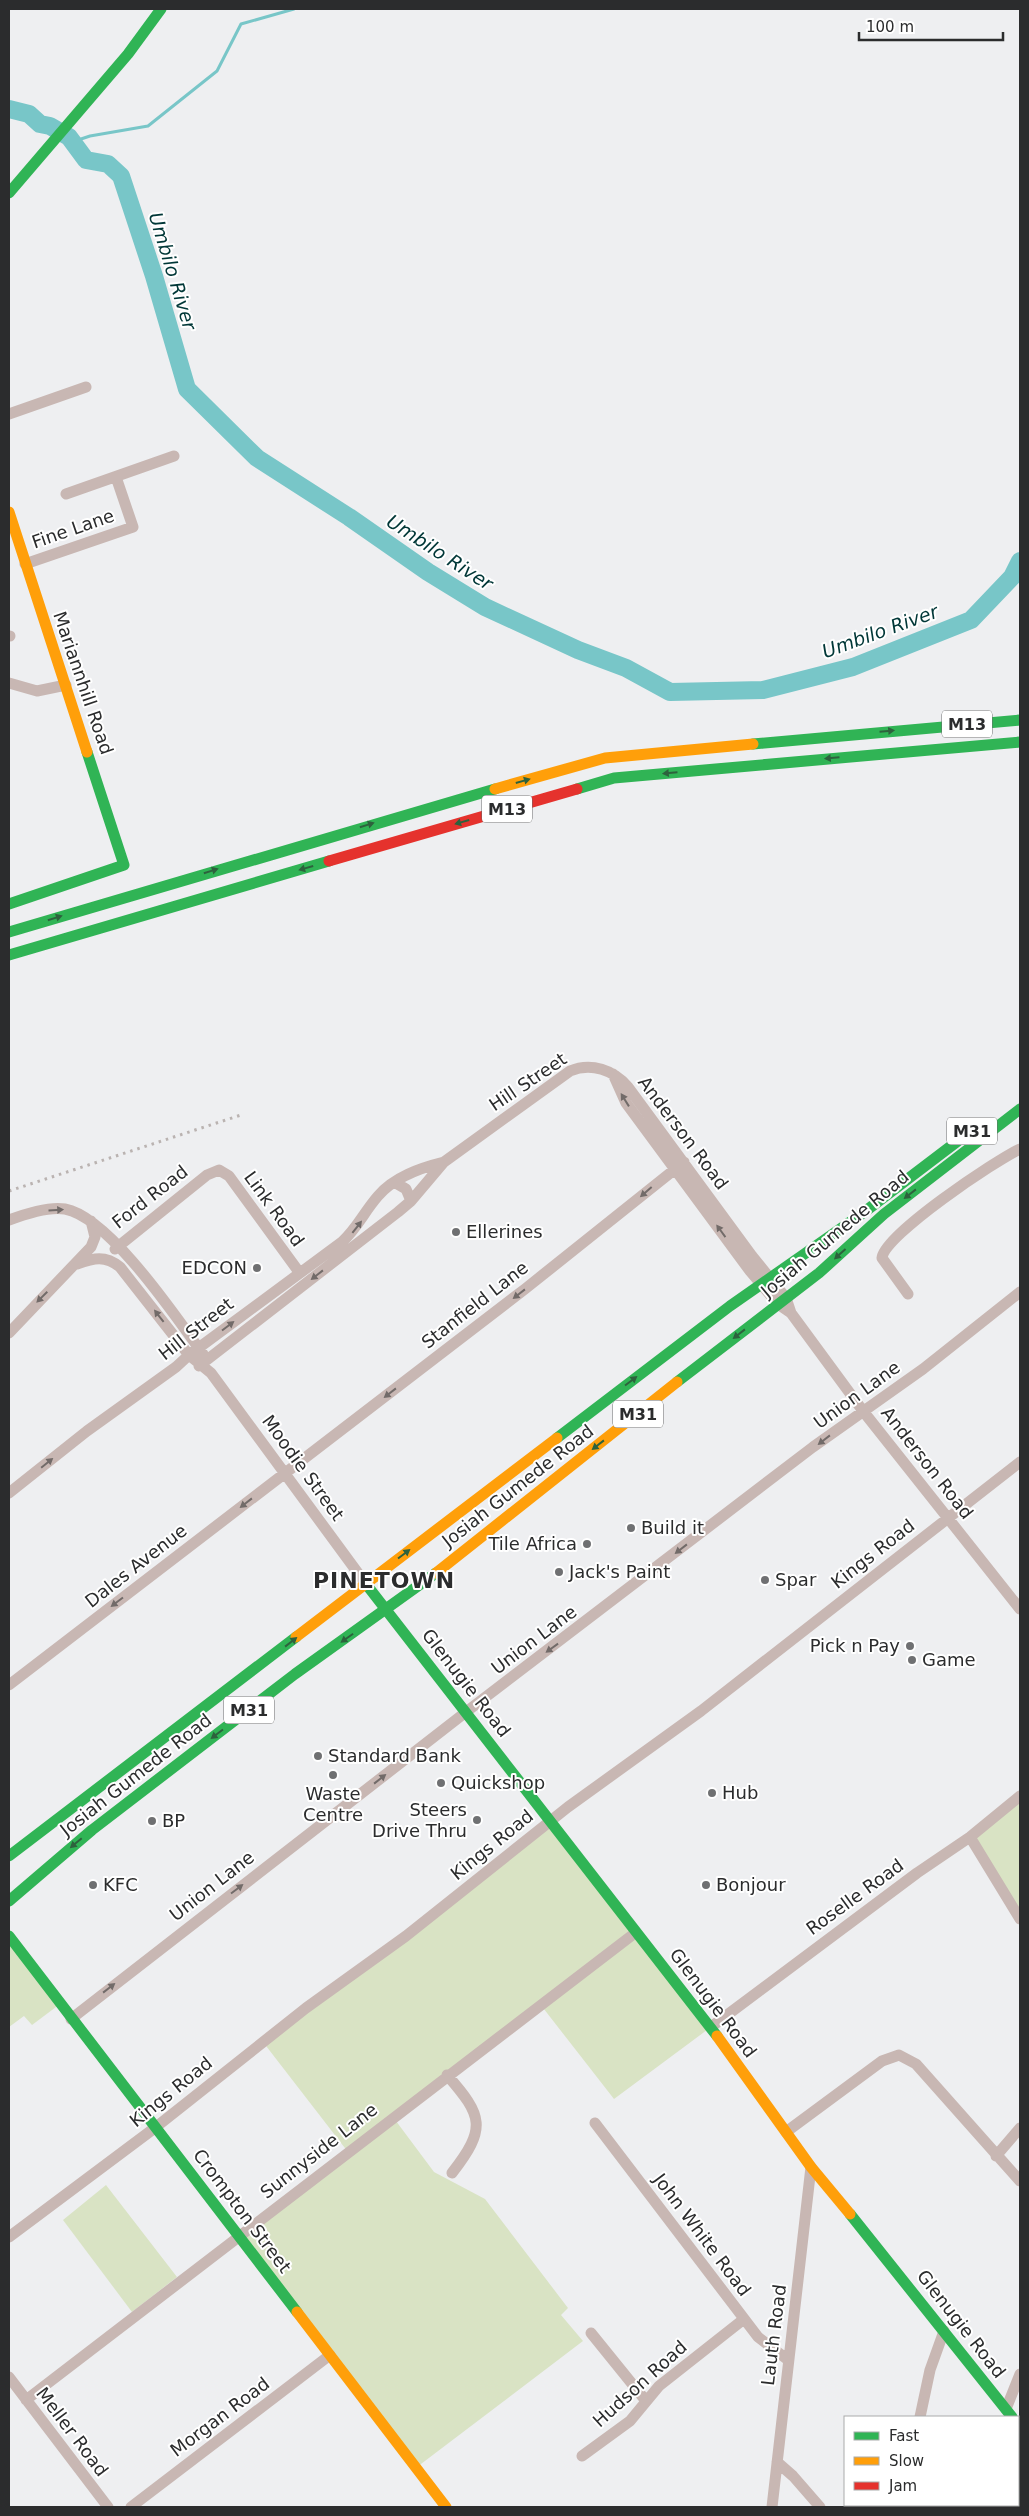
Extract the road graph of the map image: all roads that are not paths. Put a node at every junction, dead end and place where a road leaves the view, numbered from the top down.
1 (161, 9) edge
2 (9, 193) edge
3 (86, 387) dead end
4 (9, 414) edge
5 (174, 456) dead end
6 (116, 477) junction
7 (66, 494) dead end
8 (9, 512) edge
9 (24, 564) junction
10 (9, 683) edge
11 (66, 685) junction
12 (1020, 710) edge
13 (1020, 720) edge
14 (914, 729) junction
15 (1020, 742) edge
16 (1020, 746) edge
17 (851, 756) junction
18 (118, 840) junction
19 (98, 874) junction
20 (9, 904) edge
21 (9, 932) edge
22 (9, 955) edge
23 (613, 1074) joint
24 (1020, 1096) edge
25 (1020, 1110) edge
26 (1020, 1149) edge
27 (444, 1162) junction
28 (679, 1165) junction
29 (219, 1170) joint
30 (394, 1182) junction
31 (411, 1201) junction
32 (9, 1220) edge
33 (91, 1221) junction
34 (118, 1244) junction
35 (108, 1258) junction
36 (77, 1264) junction
37 (299, 1272) junction
38 (770, 1277) junction
39 (760, 1284) junction
40 (1020, 1292) edge
41 (908, 1294) dead end
42 (782, 1301) junction
43 (9, 1333) edge
44 (199, 1348) junction
45 (189, 1355) junction
46 (204, 1363) junction
47 (863, 1411) junction
48 (1020, 1462) edge
49 (285, 1474) junction
50 (9, 1493) edge
51 (948, 1518) junction
52 (366, 1584) junction
53 (1020, 1609) edge
54 (387, 1610) junction
55 (9, 1685) edge
56 (466, 1712) junction
57 (1020, 1796) edge
58 (551, 1821) junction
59 (970, 1837) junction
60 (9, 1856) edge
61 (9, 1901) edge
62 (1020, 1919) edge
63 (635, 1933) junction
64 (9, 1936) edge
65 (71, 2019) junction
66 (711, 2027) junction
67 (447, 2075) junction
68 (595, 2123) dead end
69 (156, 2127) junction
70 (1020, 2128) edge
71 (786, 2132) junction
72 (996, 2156) junction
73 (811, 2167) junction
74 (452, 2173) dead end
75 (1020, 2181) edge
76 (239, 2236) junction
77 (9, 2237) edge
78 (744, 2320) junction
79 (944, 2331) junction
80 (591, 2333) dead end
81 (330, 2355) junction
82 (788, 2360) junction
83 (1020, 2374) edge
84 (9, 2377) edge
85 (26, 2400) junction
86 (646, 2401) junction
87 (1009, 2413) edge
88 (920, 2416) edge
89 (582, 2456) dead end
90 (777, 2462) junction
91 (108, 2507) edge
92 (131, 2507) edge
93 (446, 2507) edge
94 (772, 2507) edge
95 (820, 2507) edge

1 - 2 main road
3 - 4 street
5 - 6 street
6 - 7 street
6 - 9 street, Fine Lane
8 - 9 main road, Mariannhill Road
9 - 11 main road, Mariannhill Road
10 - 11 street
11 - 18 main road, Mariannhill Road
12 - 14 main road
13 - 14 main road, M13
21 -> 14 main road, M13
15 - 17 main road, M13
16 - 17 main road
17 -> 22 main road, M13
18 - 19 main road
18 - 19 main road, Mariannhill Road
19 - 20 main road
23 - 27 street, Hill Street
23 - 28 street, Anderson Road
24 - 38 main road, Josiah Gumede Road / M31
25 -> 42 main road, Josiah Gumede Road / M31
26 - 41 street
27 - 30 street, Hill Street
27 - 31 street, Hill Street
28 - 38 street, Anderson Road
39 -> 28 street, Anderson Road
28 -> 49 street, Stanfield Lane
29 - 34 street, Ford Road
29 - 37 street, Link Road
30 - 31 street
37 -> 30 street, Hill Street
31 -> 46 street, Hill Street
32 -> 33 street, Moodie Street
33 - 34 street, Moodie Street
33 - 36 street
34 - 35 street, Ford Road
34 - 44 street, Moodie Street
35 - 36 street
45 -> 35 street
36 -> 43 street
44 -> 37 street, Hill Street
38 - 39 main road, Josiah Gumede Road / M31
38 - 42 street, Anderson Road
39 - 42 street, Anderson Road
52 -> 39 main road, Josiah Gumede Road / M31
40 - 47 street, Union Lane
42 - 47 street, Anderson Road
42 -> 54 main road, Josiah Gumede Road / M31
44 - 45 street, Hill Street
44 - 46 street, Moodie Street
45 - 46 street
50 -> 45 street, Hill Street
46 - 49 street, Moodie Street
47 - 51 street, Anderson Road
47 -> 56 street, Union Lane
48 - 51 street, Kings Road
49 - 52 street, Moodie Street
49 -> 55 street, Dales Avenue
51 - 53 street, Anderson Road
51 - 58 street, Kings Road
52 - 54 main road, Glenugie Road
60 -> 52 main road, Josiah Gumede Road / M31
54 - 56 main road, Glenugie Road
54 -> 61 main road, Josiah Gumede Road / M31
56 - 58 main road, Glenugie Road
65 -> 56 street, Union Lane
57 - 59 street, Roselle Road
58 - 63 main road, Glenugie Road
58 - 69 street, Kings Road
59 - 62 street
59 - 66 street, Roselle Road
63 - 66 main road, Glenugie Road
63 - 67 street, Sunnyside Lane
64 - 65 main road, Crompton Street
65 - 69 main road, Crompton Street
66 - 71 main road, Glenugie Road
67 - 74 street
67 - 76 street, Sunnyside Lane
68 - 78 street, John White Road
69 - 76 main road, Crompton Street
69 - 77 street, Kings Road
70 - 72 street
71 - 72 street
71 - 73 main road, Glenugie Road
72 - 75 street
73 - 79 main road, Glenugie Road
73 - 82 street, Lauth Road
76 - 81 main road, Crompton Street
76 - 85 street, Sunnyside Lane
78 - 82 street, John White Road
78 - 86 street, Hudson Road
79 - 87 main road, Glenugie Road
79 - 88 street
80 - 86 street
81 - 92 street, Morgan Road
81 - 93 main road, Crompton Street
82 - 90 street, Lauth Road
83 - 87 street
84 - 85 street, Meller Road
85 - 91 street, Meller Road
86 - 89 street, Hudson Road
90 - 94 street, Lauth Road
90 - 95 street

